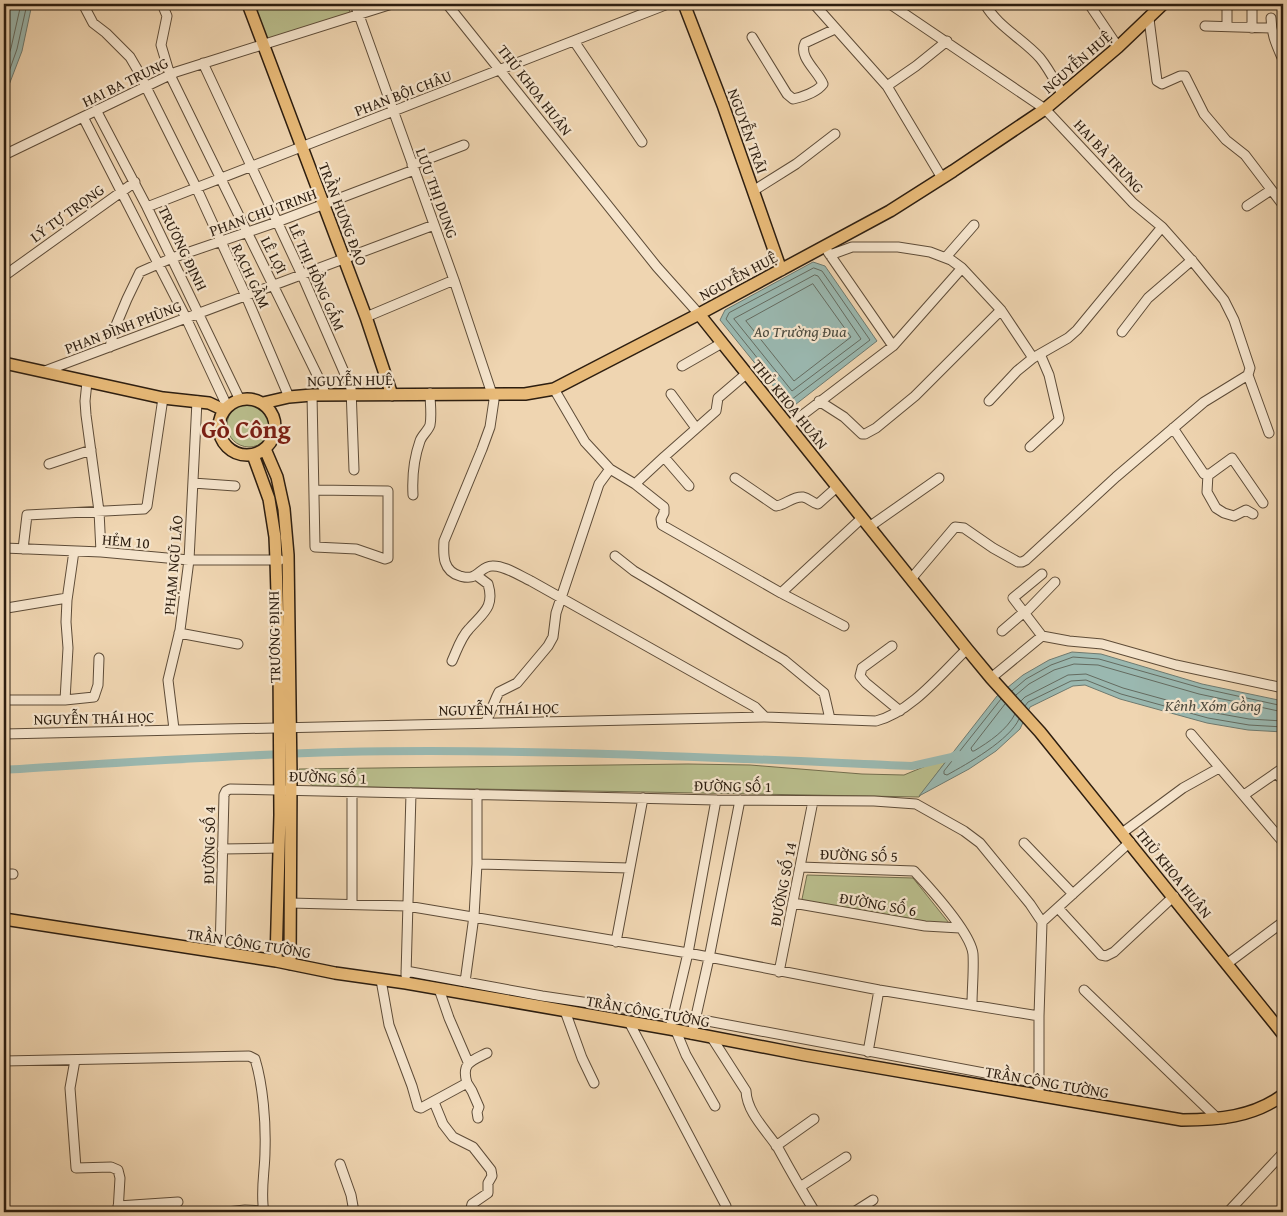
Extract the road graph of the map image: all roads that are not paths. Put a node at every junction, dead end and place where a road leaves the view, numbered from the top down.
1 (83, 4) edge
2 (162, 4) edge
3 (248, 4) edge
4 (355, 4) edge
5 (392, 4) edge
6 (447, 4) edge
7 (668, 4) edge
8 (684, 4) edge
9 (814, 4) edge
10 (890, 4) edge
11 (984, 4) edge
12 (1089, 4) edge
13 (1163, 4) edge
14 (1227, 4) edge
15 (1252, 4) edge
16 (360, 15) junction
17 (1271, 18) dead end
18 (1149, 19) junction
19 (1205, 26) dead end
20 (1227, 26) junction
21 (835, 28) junction
22 (1252, 28) junction
23 (1271, 28) junction
24 (752, 37) dead end
25 (574, 41) junction
26 (947, 41) junction
27 (263, 46) junction
28 (1118, 47) junction
29 (1283, 60) edge
30 (202, 63) junction
31 (501, 70) junction
32 (170, 75) junction
33 (146, 86) junction
34 (887, 86) junction
35 (1063, 95) junction
36 (1045, 109) junction
37 (96, 110) junction
38 (393, 111) junction
39 (83, 117) junction
40 (835, 134) dead end
41 (642, 142) dead end
42 (464, 145) dead end
43 (302, 146) junction
44 (4, 155) edge
45 (251, 167) junction
46 (413, 167) junction
47 (221, 178) junction
48 (942, 178) junction
49 (135, 182) junction
50 (196, 187) junction
51 (1271, 190) junction
52 (122, 191) junction
53 (753, 191) junction
54 (323, 205) junction
55 (1283, 205) edge
56 (1247, 206) dead end
57 (147, 207) junction
58 (277, 222) junction
59 (434, 225) junction
60 (974, 225) dead end
61 (1162, 227) junction
62 (247, 232) junction
63 (221, 242) junction
64 (827, 250) junction
65 (946, 257) junction
66 (172, 258) junction
67 (344, 259) junction
68 (1192, 260) junction
69 (158, 263) junction
70 (962, 268) junction
71 (781, 270) junction
72 (302, 275) junction
73 (4, 276) edge
74 (454, 280) junction
75 (274, 286) junction
76 (246, 296) junction
77 (1001, 310) junction
78 (198, 313) junction
79 (699, 314) junction
80 (366, 317) junction
81 (186, 318) junction
82 (1122, 332) dead end
83 (722, 343) junction
84 (894, 346) junction
85 (110, 347) junction
86 (1037, 356) junction
87 (4, 363) edge
88 (682, 366) dead end
89 (45, 371) junction
90 (746, 374) junction
91 (1248, 375) junction
92 (87, 382) junction
93 (554, 389) junction
94 (430, 393) junction
95 (492, 393) junction
96 (351, 394) junction
97 (671, 394) dead end
98 (312, 395) junction
99 (324, 395) junction
100 (392, 395) junction
101 (289, 397) junction
102 (163, 398) junction
103 (240, 400) junction
104 (197, 401) junction
105 (819, 401) junction
106 (989, 401) dead end
107 (263, 403) junction
108 (226, 408) junction
109 (788, 426) junction
110 (696, 428) junction
111 (1173, 428) junction
112 (1269, 433) dead end
113 (1030, 447) dead end
114 (265, 448) junction
115 (91, 450) junction
116 (253, 455) junction
117 (664, 457) junction
118 (49, 464) dead end
119 (354, 470) dead end
120 (610, 470) junction
121 (1208, 474) junction
122 (735, 478) dead end
123 (940, 478) dead end
124 (193, 483) junction
125 (635, 484) junction
126 (235, 486) dead end
127 (689, 486) dead end
128 (837, 487) junction
129 (315, 490) junction
130 (413, 495) dead end
131 (1263, 503) dead end
132 (99, 511) junction
133 (1252, 514) dead end
134 (866, 523) junction
135 (4, 548) edge
136 (23, 548) junction
137 (74, 551) junction
138 (101, 552) junction
139 (615, 556) dead end
140 (189, 560) junction
141 (276, 560) junction
142 (288, 560) junction
143 (1042, 574) dead end
144 (476, 575) junction
145 (911, 579) junction
146 (1055, 582) dead end
147 (781, 593) junction
148 (67, 598) junction
149 (561, 598) junction
150 (7, 608) dead end
151 (1024, 614) junction
152 (844, 626) dead end
153 (1002, 631) dead end
154 (179, 634) junction
155 (1042, 636) junction
156 (238, 644) dead end
157 (892, 646) dead end
158 (967, 649) junction
159 (99, 658) dead end
160 (452, 661) dead end
161 (994, 681) junction
162 (1283, 688) edge
163 (4, 700) edge
164 (65, 700) junction
165 (900, 711) junction
166 (765, 717) junction
167 (830, 719) junction
168 (486, 722) junction
169 (278, 728) junction
170 (174, 729) junction
171 (4, 734) edge
172 (1191, 734) dead end
173 (287, 735) junction
174 (1219, 768) junction
175 (1280, 770) edge
176 (1283, 780) edge
177 (285, 783) junction
178 (352, 792) junction
179 (411, 793) junction
180 (477, 794) junction
181 (1244, 795) junction
182 (643, 798) junction
183 (716, 800) junction
184 (740, 800) junction
185 (813, 801) junction
186 (1126, 838) junction
187 (1283, 842) edge
188 (1024, 844) dead end
189 (279, 848) junction
190 (222, 849) junction
191 (477, 864) junction
192 (800, 867) junction
193 (629, 868) junction
194 (1073, 894) junction
195 (1174, 896) junction
196 (290, 903) junction
197 (793, 903) junction
198 (352, 904) junction
199 (407, 906) junction
200 (1058, 908) junction
201 (474, 916) junction
202 (4, 919) edge
203 (1042, 922) junction
204 (1283, 922) edge
205 (960, 928) junction
206 (616, 942) junction
207 (220, 953) junction
208 (688, 953) junction
209 (709, 958) junction
210 (276, 961) junction
211 (1228, 963) junction
212 (290, 964) junction
213 (406, 971) junction
214 (780, 972) junction
215 (381, 980) junction
216 (465, 982) junction
217 (406, 983) junction
218 (439, 989) junction
219 (879, 990) junction
220 (1084, 990) dead end
221 (972, 1005) junction
222 (566, 1011) junction
223 (674, 1016) junction
224 (1039, 1016) junction
225 (696, 1019) junction
226 (629, 1022) junction
227 (673, 1030) junction
228 (692, 1034) junction
229 (1283, 1034) edge
230 (712, 1038) junction
231 (487, 1052) dead end
232 (868, 1052) junction
233 (75, 1060) junction
234 (4, 1061) edge
235 (468, 1062) junction
236 (467, 1083) junction
237 (594, 1083) dead end
238 (1038, 1083) junction
239 (1283, 1095) edge
240 (1039, 1096) junction
241 (434, 1102) junction
242 (715, 1106) dead end
243 (478, 1118) dead end
244 (814, 1119) dead end
245 (1218, 1119) junction
246 (776, 1146) junction
247 (1283, 1152) edge
248 (846, 1157) dead end
249 (340, 1164) dead end
250 (800, 1187) junction
251 (872, 1200) dead end
252 (178, 1202) dead end
253 (726, 1206) dead end
254 (118, 1209) edge
255 (264, 1211) edge
256 (227, 1212) edge
257 (354, 1212) edge
258 (470, 1212) edge
259 (815, 1212) edge
260 (854, 1212) edge
261 (1228, 1212) edge

1 - 33 street, RẠCH GẦM
2 - 32 street, LÊ LỢI
3 - 27 main road, TRẦN HƯNG ĐẠO
4 - 16 street, LƯU THỊ DUNG
5 - 16 street
6 - 31 street, THỦ KHOA HUÂN
7 - 25 street, PHAN BỘI CHÂU
8 - 53 main road, NGUYỄN TRÃI
9 - 21 street
10 - 26 street, HAI BÀ TRƯNG
11 - 35 street
12 - 28 street
13 - 18 main road, NGUYỄN HUỆ
14 - 20 street
15 - 22 street
16 - 27 street
16 - 38 street, LƯU THỊ DUNG
17 - 23 street
18 - 28 main road, NGUYỄN HUỆ
18 - 51 street
19 - 20 street
20 - 22 street
21 - 24 street
21 - 34 street
22 - 23 street
23 - 29 street
25 - 31 street, PHAN BỘI CHÂU
25 - 41 street
26 - 34 street
26 - 36 street, HAI BÀ TRƯNG
27 - 30 street, HAI BA TRUNG
27 - 43 main road, TRẦN HƯNG ĐẠO
28 - 35 main road, NGUYỄN HUỆ
30 - 32 street, HAI BA TRUNG
30 - 45 street, LÊ THỊ HỒNG GẤM
31 - 38 street, PHAN BỘI CHÂU
31 - 79 street, THỦ KHOA HUÂN
32 - 33 street, HAI BA TRUNG
32 - 47 street, LÊ LỢI
33 - 37 street, HAI BA TRUNG
33 - 50 street, RẠCH GẦM
34 - 48 street
35 - 36 main road, NGUYỄN HUỆ
36 - 48 main road, NGUYỄN HUỆ
36 - 61 street, HAI BÀ TRƯNG
37 - 39 street, HAI BA TRUNG
37 - 49 street, TRƯƠNG ĐỊNH
38 - 43 street, PHAN BỘI CHÂU
38 - 46 street, LƯU THỊ DUNG
39 - 44 street, HAI BA TRUNG
39 - 52 street, TRƯƠNG ĐỊNH
40 - 53 street
42 - 46 street, PHAN CHU TRINH
43 - 45 street, PHAN BỘI CHÂU
43 - 54 main road, TRẦN HƯNG ĐẠO
45 - 47 street, PHAN BỘI CHÂU
45 - 58 street, LÊ THỊ HỒNG GẤM
46 - 54 street, PHAN CHU TRINH
46 - 59 street, LƯU THỊ DUNG
47 - 50 street, PHAN BỘI CHÂU
47 - 62 street, LÊ LỢI
48 - 64 main road, NGUYỄN HUỆ
49 - 52 street, LÝ TỰ TRỌNG
49 - 57 street, TRƯƠNG ĐỊNH
50 - 57 street, PHAN BỘI CHÂU
50 - 63 street, RẠCH GẦM
51 - 55 street
51 - 56 street
52 - 69 street, TRƯƠNG ĐỊNH
52 - 73 street, LÝ TỰ TRỌNG
53 - 71 main road, NGUYỄN TRÃI
54 - 58 street, PHAN CHU TRINH
54 - 67 main road, TRẦN HƯNG ĐẠO
57 - 66 street, TRƯƠNG ĐỊNH
58 - 62 street, PHAN CHU TRINH
58 - 72 street, LÊ THỊ HỒNG GẤM
59 - 67 street, PHAN ĐÌNH PHÙNG
59 - 74 street, LƯU THỊ DUNG
60 - 65 street
61 - 68 street, HAI BÀ TRƯNG
61 - 86 street
62 - 63 street, PHAN CHU TRINH
62 - 75 street, LÊ LỢI
63 - 66 street, PHAN CHU TRINH
63 - 76 street, RẠCH GẦM
64 - 65 street
64 - 71 main road, NGUYỄN HUỆ
64 - 84 street
65 - 70 street
66 - 69 street, PHAN CHU TRINH
66 - 78 street, TRƯƠNG ĐỊNH
67 - 72 street, PHAN ĐÌNH PHÙNG
67 - 80 main road, TRẦN HƯNG ĐẠO
68 - 82 street
68 - 91 street, HAI BÀ TRƯNG
69 - 81 street, TRƯƠNG ĐỊNH
69 - 85 street, PHAN CHU TRINH
70 - 77 street
70 - 84 street
71 - 79 main road, NGUYỄN HUỆ
72 - 75 street, PHAN ĐÌNH PHÙNG
72 - 96 street, LÊ THỊ HỒNG GẤM
74 - 80 street
74 - 95 street, LƯU THỊ DUNG
75 - 76 street, PHAN ĐÌNH PHÙNG
75 - 99 street, LÊ LỢI
76 - 78 street, PHAN ĐÌNH PHÙNG
76 - 101 street, RẠCH GẦM
77 - 86 street
77 - 105 street
78 - 81 street, PHAN ĐÌNH PHÙNG
78 - 103 street, TRƯƠNG ĐỊNH
79 - 83 main road, THỦ KHOA HUÂN
79 - 93 main road, NGUYỄN HUỆ
80 - 100 main road, TRẦN HƯNG ĐẠO
81 - 85 street, PHAN ĐÌNH PHÙNG
81 - 108 street, TRƯƠNG ĐỊNH
83 - 88 street
83 - 90 main road, THỦ KHOA HUÂN
84 - 105 street
85 - 89 street, PHAN ĐÌNH PHÙNG
86 - 106 street
86 - 113 street
87 - 89 main road
89 - 92 main road
90 - 109 main road, THỦ KHOA HUÂN
90 - 110 street
91 - 111 street
91 - 112 street, HAI BÀ TRƯNG
92 - 102 main road
92 - 115 street
93 - 95 main road, NGUYỄN HUỆ
93 - 120 street
94 - 95 main road, NGUYỄN HUỆ
94 - 100 main road, NGUYỄN HUỆ
94 - 130 street
95 - 144 street, LƯU THỊ DUNG
96 - 99 main road, NGUYỄN HUỆ
96 - 100 main road, NGUYỄN HUỆ
96 - 119 street, LÊ THỊ HỒNG GẤM
97 - 110 street
98 - 99 main road, NGUYỄN HUỆ
98 - 101 main road, NGUYỄN HUỆ
98 - 129 street
101 - 107 main road, NGUYỄN HUỆ
102 - 104 main road
102 - 132 street
103 - 107 main road
103 - 108 main road
104 - 108 main road
104 - 124 street, PHẠM NGŨ LÃO
105 - 109 street
107 - 114 main road
108 - 116 main road
109 - 128 main road, THỦ KHOA HUÂN
110 - 117 street
111 - 121 street
111 - 145 street
114 - 116 main road
114 - 142 main road, TRƯƠNG ĐỊNH
115 - 118 street
115 - 132 street
116 - 141 main road, TRƯƠNG ĐỊNH
117 - 125 street
117 - 127 street
120 - 125 street
120 - 149 street
121 - 131 street
121 - 133 street
122 - 128 street
123 - 134 street
124 - 126 street
124 - 140 street, PHẠM NGŨ LÃO
125 - 147 street
128 - 134 main road, THỦ KHOA HUÂN
129 - 129 street
132 - 136 street
132 - 138 street
134 - 145 main road, THỦ KHOA HUÂN
134 - 147 street
135 - 136 street, HẺM 10
136 - 137 street, HẺM 10
137 - 138 street, HẺM 10
137 - 148 street
138 - 140 street, HẺM 10
139 - 167 street
140 - 141 street, HẺM 10
140 - 154 street, PHẠM NGŨ LÃO
141 - 142 street, HẺM 10
141 - 169 main road, TRƯƠNG ĐỊNH
142 - 173 main road, TRƯƠNG ĐỊNH
143 - 151 street
144 - 149 street
144 - 160 street
145 - 158 main road, THỦ KHOA HUÂN
146 - 151 street
147 - 152 street
148 - 150 street
148 - 164 street
149 - 166 street
149 - 168 street
151 - 153 street
151 - 155 street
154 - 156 street
154 - 170 street, PHẠM NGŨ LÃO
155 - 161 street
155 - 162 street
157 - 165 street
158 - 161 main road, THỦ KHOA HUÂN
158 - 165 street, NGUYỄN THÁI HỌC
159 - 164 street
161 - 186 main road, THỦ KHOA HUÂN
163 - 164 street
165 - 167 street, NGUYỄN THÁI HỌC
166 - 167 street, NGUYỄN THÁI HỌC
166 - 168 street, NGUYỄN THÁI HỌC
168 - 173 street, NGUYỄN THÁI HỌC
169 - 170 street, NGUYỄN THÁI HỌC
169 - 173 main road, TRƯƠNG ĐỊNH
170 - 171 street, NGUYỄN THÁI HỌC
172 - 174 street
173 - 177 main road
174 - 181 street
174 - 186 street
175 - 176 street
175 - 181 street
177 - 178 street, ĐƯỜNG SỐ 1
177 - 189 main road
177 - 190 street, ĐƯỜNG SỐ 4
177 - 196 main road
178 - 179 street, ĐƯỜNG SỐ 1
178 - 198 street
179 - 180 street, ĐƯỜNG SỐ 1
179 - 199 street
180 - 182 street, ĐƯỜNG SỐ 1
180 - 191 street
181 - 187 street
182 - 183 street, ĐƯỜNG SỐ 1
182 - 193 street
183 - 184 street, ĐƯỜNG SỐ 1
183 - 208 street
184 - 185 street, ĐƯỜNG SỐ 1
184 - 209 street
185 - 192 street, ĐƯỜNG SỐ 14
185 - 203 street, ĐƯỜNG SỐ 1
186 - 194 street
186 - 195 main road, THỦ KHOA HUÂN
188 - 194 street
189 - 190 street
189 - 210 main road
190 - 207 street, ĐƯỜNG SỐ 4
191 - 193 street
191 - 201 street
192 - 197 street, ĐƯỜNG SỐ 14
192 - 205 street, ĐƯỜNG SỐ 5
193 - 206 street
194 - 200 street
195 - 200 street
195 - 211 main road, THỦ KHOA HUÂN
196 - 198 street
196 - 212 main road
197 - 205 street, ĐƯỜNG SỐ 6
197 - 214 street, ĐƯỜNG SỐ 14
198 - 199 street
199 - 201 street
199 - 213 street
200 - 203 street
201 - 206 street
201 - 216 street
202 - 207 main road, TRẦN CÔNG TƯỜNG
203 - 224 street
204 - 211 street
205 - 221 street, ĐƯỜNG SỐ 5
206 - 208 street
207 - 210 main road, TRẦN CÔNG TƯỜNG
208 - 209 street
208 - 223 street
209 - 214 street
209 - 225 street
210 - 212 main road, TRẦN CÔNG TƯỜNG
211 - 229 main road, THỦ KHOA HUÂN
212 - 215 main road, TRẦN CÔNG TƯỜNG
213 - 216 street, TRẦN CÔNG TƯỜNG
213 - 217 street
214 - 219 street
215 - 217 main road, TRẦN CÔNG TƯỜNG
215 - 241 street
216 - 223 street, TRẦN CÔNG TƯỜNG
217 - 218 main road, TRẦN CÔNG TƯỜNG
218 - 222 main road, TRẦN CÔNG TƯỜNG
218 - 235 street
219 - 221 street
219 - 232 street
220 - 245 street
221 - 224 street
222 - 226 main road, TRẦN CÔNG TƯỜNG
222 - 237 street
223 - 225 street, TRẦN CÔNG TƯỜNG
223 - 227 street
224 - 238 street
225 - 228 street
225 - 232 street, TRẦN CÔNG TƯỜNG
226 - 227 main road, TRẦN CÔNG TƯỜNG
226 - 253 street
227 - 228 main road, TRẦN CÔNG TƯỜNG
227 - 242 street
228 - 230 main road, TRẦN CÔNG TƯỜNG
230 - 240 main road, TRẦN CÔNG TƯỜNG
230 - 246 street
231 - 235 street
232 - 238 street, TRẦN CÔNG TƯỜNG
233 - 234 street
233 - 254 street
233 - 255 street
235 - 236 street
236 - 241 street
236 - 243 street
238 - 240 street
239 - 245 main road, TRẦN CÔNG TƯỜNG
240 - 245 main road, TRẦN CÔNG TƯỜNG
241 - 258 street
244 - 246 street
246 - 250 street
247 - 261 street
248 - 250 street
249 - 257 street
250 - 259 street
251 - 260 street
252 - 254 street
255 - 256 street

